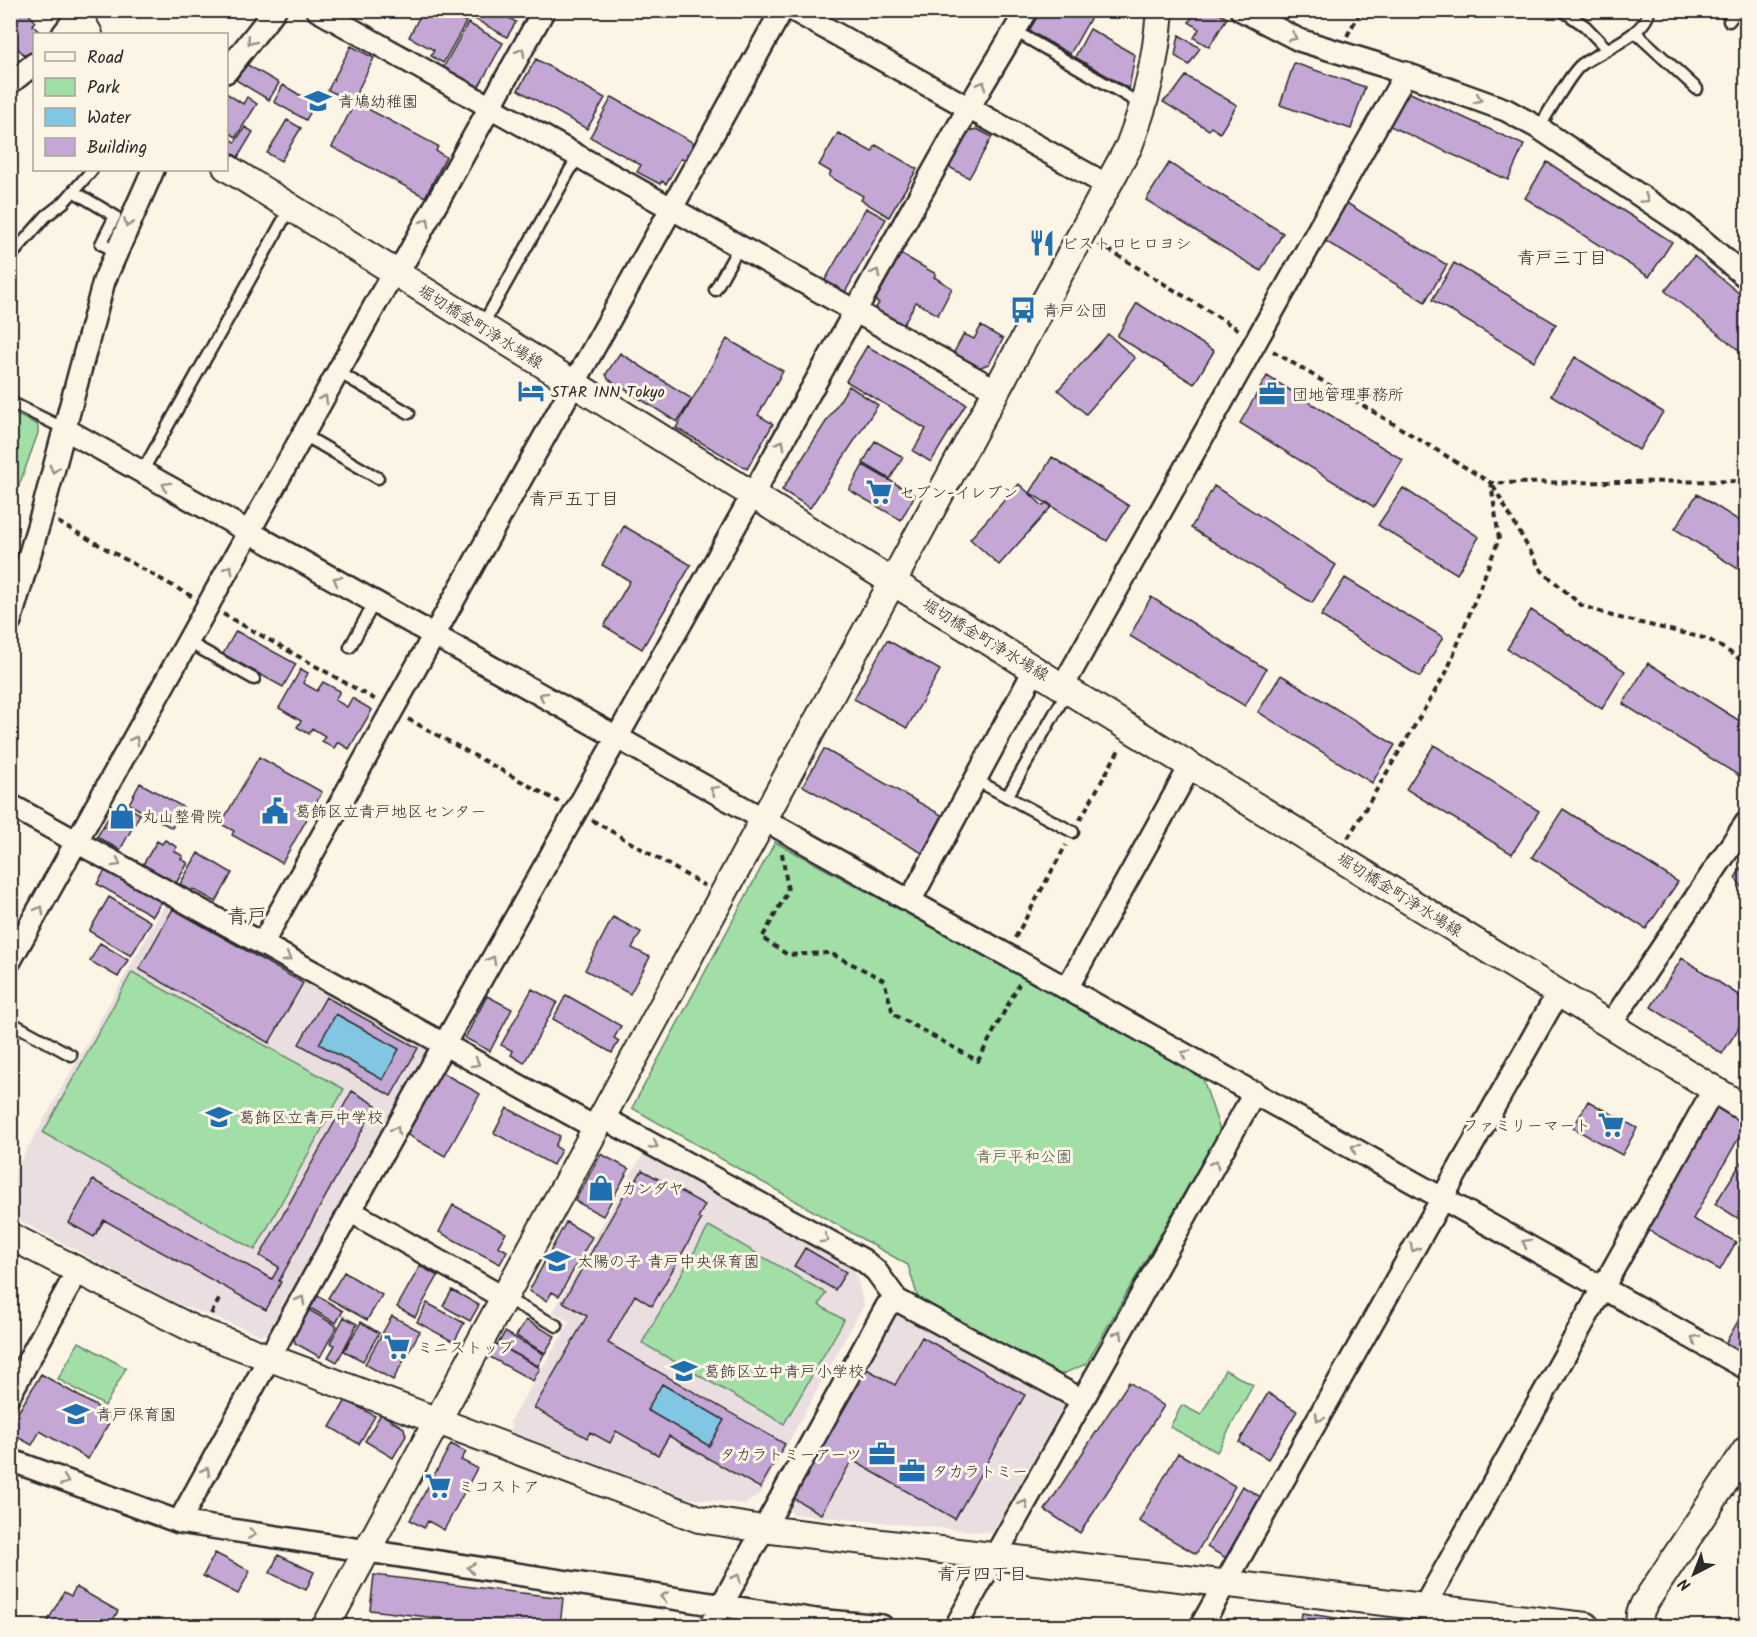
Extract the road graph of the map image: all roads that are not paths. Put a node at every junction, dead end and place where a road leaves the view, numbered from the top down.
1 (275, 10) edge
2 (317, 10) edge
3 (544, 10) edge
4 (782, 10) edge
5 (793, 10) edge
6 (1027, 10) edge
7 (1160, 10) edge
8 (1241, 10) edge
9 (1562, 10) edge
10 (1649, 10) edge
11 (1738, 10) edge
12 (1729, 21) dead end
13 (1015, 31) junction
14 (1635, 32) junction
15 (1607, 49) junction
16 (33, 65) edge
17 (228, 69) edge
18 (1406, 73) junction
19 (10, 83) edge
20 (1697, 89) dead end
21 (1144, 106) junction
22 (490, 107) junction
23 (968, 109) junction
24 (1539, 128) junction
25 (578, 156) junction
26 (228, 168) edge
27 (91, 171) edge
28 (153, 171) edge
29 (1107, 185) junction
30 (73, 191) junction
31 (290, 208) junction
32 (671, 208) junction
33 (739, 247) junction
34 (116, 251) junction
35 (10, 256) edge
36 (396, 272) junction
37 (1746, 277) edge
38 (715, 290) dead end
39 (855, 312) junction
40 (482, 326) junction
41 (10, 347) edge
42 (10, 360) edge
43 (338, 372) junction
44 (574, 383) junction
45 (996, 390) junction
46 (10, 402) edge
47 (410, 413) dead end
48 (65, 429) junction
49 (304, 435) junction
50 (142, 472) junction
51 (378, 478) dead end
52 (753, 495) junction
53 (250, 532) junction
54 (891, 581) junction
55 (375, 601) junction
56 (10, 621) edge
57 (434, 634) junction
58 (189, 642) junction
59 (350, 647) dead end
60 (1035, 669) junction
61 (254, 679) dead end
62 (1065, 688) junction
63 (618, 737) junction
64 (1191, 765) junction
65 (974, 779) junction
66 (1007, 797) junction
67 (10, 805) edge
68 (764, 820) junction
69 (1746, 823) edge
70 (1073, 832) dead end
71 (78, 842) junction
72 (910, 901) junction
73 (262, 944) junction
74 (10, 961) edge
75 (1067, 988) junction
76 (1558, 993) junction
77 (10, 1022) edge
78 (1610, 1025) junction
79 (444, 1045) junction
80 (71, 1055) dead end
81 (1714, 1089) junction
82 (1255, 1092) junction
83 (1745, 1104) edge
84 (599, 1123) junction
85 (1443, 1197) junction
86 (350, 1211) junction
87 (10, 1236) edge
88 (78, 1270) junction
89 (1604, 1288) junction
90 (504, 1298) junction
91 (897, 1300) junction
92 (557, 1326) dead end
93 (269, 1357) junction
94 (1746, 1368) edge
95 (10, 1394) edge
96 (1083, 1400) junction
97 (438, 1420) junction
98 (1746, 1450) edge
99 (10, 1460) edge
100 (179, 1522) junction
101 (763, 1529) junction
102 (366, 1551) junction
103 (996, 1555) junction
104 (1226, 1583) junction
105 (722, 1606) junction
106 (1424, 1608) junction
107 (816, 1623) edge
108 (326, 1626) edge
109 (710, 1626) edge
110 (882, 1626) edge
111 (956, 1626) edge
112 (1201, 1626) edge
113 (1586, 1626) edge
114 (1639, 1626) edge

1 -> 17 street
2 - 22 street
22 -> 3 street
4 - 32 street
5 - 23 street
6 - 13 street
7 - 21 street
8 -> 18 street
9 - 15 lane
10 - 14 lane
11 - 12 lane
13 - 21 lane
23 -> 13 street
14 - 15 lane
14 - 20 lane
15 - 24 lane
16 - 19 street
18 -> 24 street
18 - 62 street
21 - 29 street
22 - 25 street
36 -> 22 street
23 - 29 street
39 -> 23 street
24 -> 37 street
25 - 32 street
25 - 40 lane
26 - 31 street, 堀切橋金町浄水場線
27 - 30 lane
28 -> 34 street
29 - 45 street
30 - 34 lane
30 - 35 lane
31 - 36 street, 堀切橋金町浄水場線
31 - 50 lane
32 - 33 street
32 - 44 street
33 - 38 lane
33 - 39 street
34 - 48 street
36 - 40 street, 堀切橋金町浄水場線
36 - 43 street
39 - 45 street
52 -> 39 street
40 - 44 street, 堀切橋金町浄水場線
41 - 42 lane
43 - 47 lane
49 -> 43 street
44 - 52 street, 堀切橋金町浄水場線
44 - 57 street
45 - 54 street
46 - 48 lane
48 - 50 street
48 -> 56 street
49 - 51 lane
49 - 53 street
53 -> 50 street
52 - 54 street, 堀切橋金町浄水場線
52 - 63 street
55 -> 53 street
58 -> 53 street
54 - 60 street, 堀切橋金町浄水場線
54 - 68 street
55 - 57 street
55 - 59 lane
63 -> 57 street
57 - 73 street
58 - 61 lane
71 -> 58 street
60 - 62 street, 堀切橋金町浄水場線
60 - 65 street
62 - 64 street, 堀切橋金町浄水場線
62 - 66 lane
68 -> 63 street
79 -> 63 street
64 - 75 street
64 - 76 street, 堀切橋金町浄水場線
65 - 66 lane
65 - 72 street
66 - 70 lane
67 - 71 street
68 - 72 street
68 - 84 street
69 - 78 street
71 -> 73 street
74 -> 71 street
72 - 75 street
73 -> 79 street
82 -> 75 street
76 - 78 street, 堀切橋金町浄水場線
76 - 85 street
77 - 80 lane
78 - 81 street, 堀切橋金町浄水場線
79 -> 84 street
86 -> 79 street
81 - 83 street, 堀切橋金町浄水場線
81 - 89 street
85 -> 82 street
96 -> 82 street
84 - 90 street
84 -> 91 street
89 -> 85 street
85 -> 104 street
86 - 90 street
93 -> 86 street
87 - 88 street
88 - 93 street
88 - 95 street
94 -> 89 street
89 - 106 street
90 - 92 lane
90 - 97 street
91 - 96 street
91 - 101 street
93 - 97 street
100 -> 93 street
103 -> 96 street
97 - 101 street
97 - 102 street
98 - 114 street
99 -> 100 street
100 -> 102 street
101 - 103 street
105 -> 101 street
105 -> 102 street
102 - 108 street
103 - 104 street
103 - 111 street
104 - 106 street
104 - 112 street
105 - 107 street
105 - 109 street
106 - 113 street
107 - 110 street

